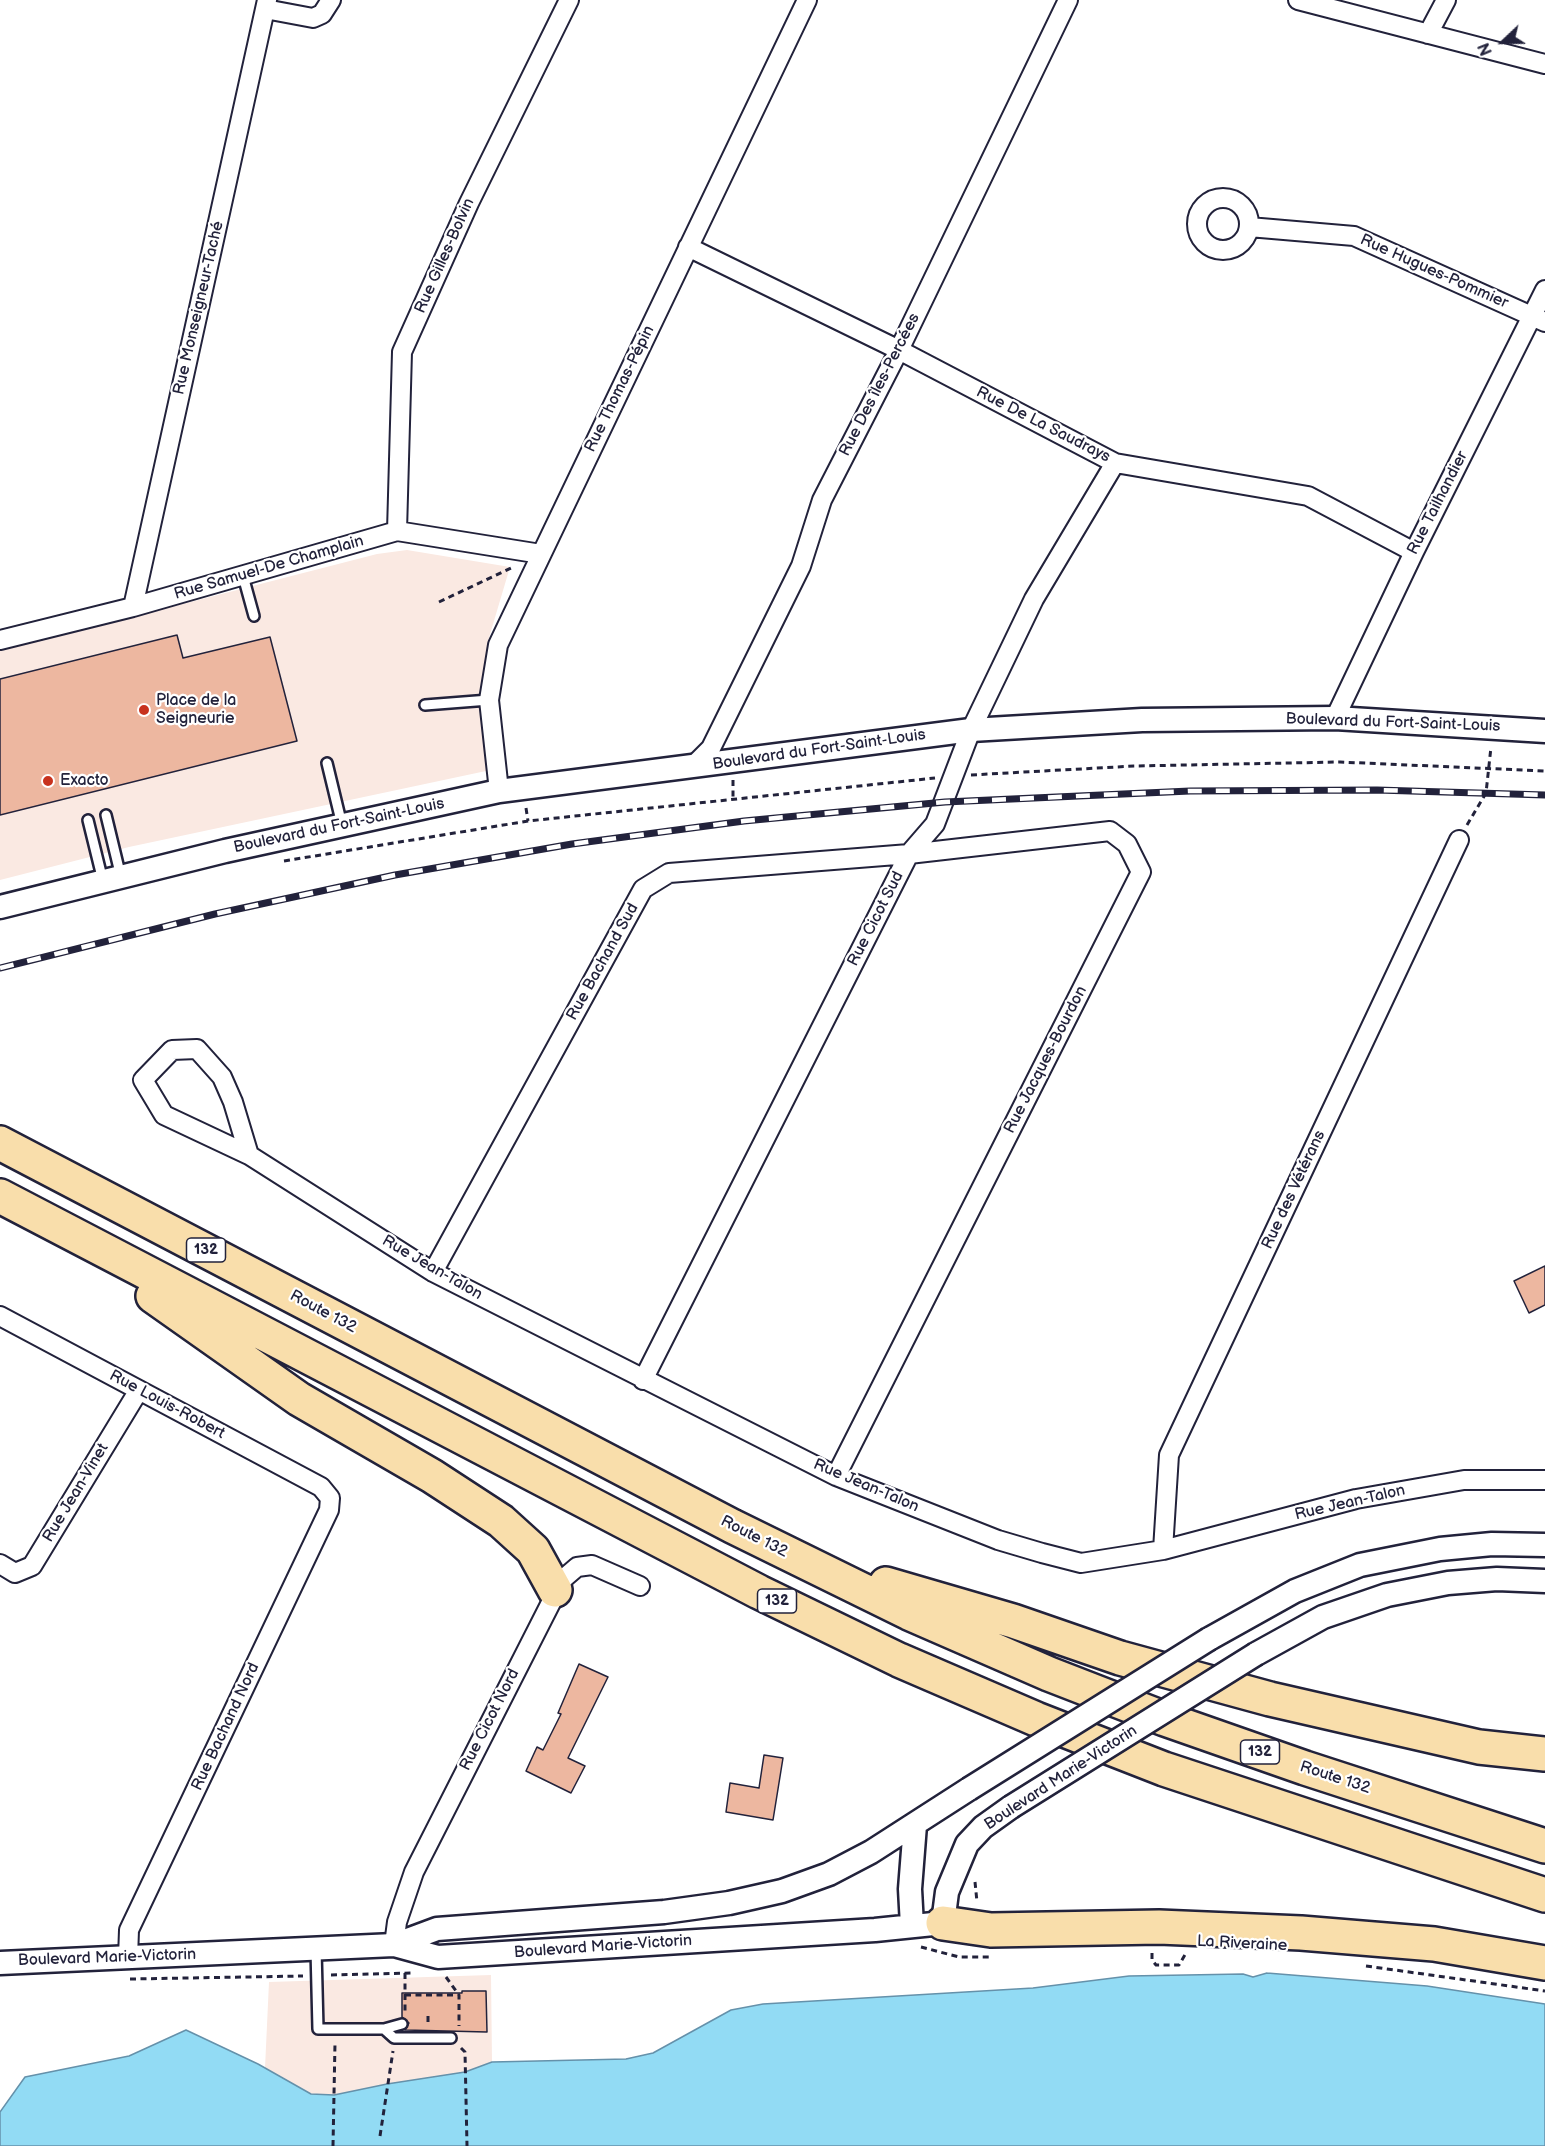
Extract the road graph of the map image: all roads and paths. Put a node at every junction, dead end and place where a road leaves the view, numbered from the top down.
1 (331, 0) edge
2 (569, 0) edge
3 (807, 0) edge
4 (1068, 0) edge
5 (1298, 0) edge
6 (1446, 0) edge
7 (266, 5) edge
8 (1428, 33) junction
9 (1545, 64) edge
10 (1249, 227) dead end
11 (688, 247) junction
12 (1545, 290) edge
13 (1539, 319) edge
14 (899, 350) junction
15 (1114, 462) junction
16 (397, 531) junction
17 (1414, 552) junction
18 (541, 554) junction
19 (243, 576) junction
20 (439, 602) dead end
21 (133, 607) junction
22 (254, 616) dead end
23 (0, 639) edge
24 (489, 700) junction
25 (425, 705) dead end
26 (1335, 717) junction
27 (1494, 727) junction
28 (971, 730) junction
29 (1545, 731) edge
30 (327, 763) dead end
31 (1489, 766) junction
32 (692, 767) junction
33 (1545, 771) edge
34 (954, 777) junction
35 (499, 791) junction
36 (106, 815) dead end
37 (88, 820) dead end
38 (342, 825) junction
39 (1459, 840) joint
40 (909, 854) junction
41 (277, 861) dead end
42 (112, 879) junction
43 (0, 907) edge
44 (0, 1143) edge
45 (249, 1155) junction
46 (0, 1196) edge
47 (46, 1220) junction
48 (433, 1272) junction
49 (0, 1316) edge
50 (643, 1380) junction
51 (139, 1390) junction
52 (836, 1476) junction
53 (1545, 1480) edge
54 (330, 1498) joint
55 (1545, 1545) edge
56 (1162, 1550) junction
57 (792, 1556) junction
58 (0, 1564) edge
59 (1545, 1581) edge
60 (640, 1586) dead end
61 (555, 1590) junction
62 (1545, 1754) edge
63 (915, 1826) junction
64 (1545, 1846) edge
65 (975, 1881) dead end
66 (1545, 1895) edge
67 (978, 1910) dead end
68 (934, 1938) junction
69 (394, 1945) junction
70 (316, 1949) junction
71 (1141, 1953) dead end
72 (1175, 1953) dead end
73 (1186, 1953) junction
74 (1193, 1954) dead end
75 (996, 1957) dead end
76 (128, 1958) junction
77 (0, 1962) edge
78 (1545, 1963) edge
79 (1358, 1965) dead end
80 (446, 1972) dead end
81 (405, 1973) dead end
82 (1545, 1991) edge
83 (405, 1995) junction
84 (459, 1995) junction
85 (428, 2016) dead end
86 (404, 2020) joint
87 (417, 2027) dead end
88 (428, 2027) junction
89 (439, 2027) dead end
90 (449, 2027) dead end
91 (335, 2029) junction
92 (384, 2029) junction
93 (456, 2032) junction
94 (465, 2052) dead end
95 (392, 2055) dead end
96 (380, 2136) dead end
97 (333, 2146) edge
98 (467, 2146) edge

1 - 7 street, Rue Monseigneur-Taché
2 - 16 street, Rue Gilles-Bolvin
3 - 11 street, Rue Thomas-Pépin
4 - 14 street, Rue Des îles-Percées
5 - 8 street
6 - 8 street
7 - 21 street, Rue Monseigneur-Taché
8 - 9 street
10 - 13 street, Rue Hugues-Pommier
11 - 14 street, Rue De La Saudrays
11 - 18 street, Rue Thomas-Pépin
12 - 13 street, Rue Tailhandier
13 - 17 street, Rue Tailhandier
14 - 15 street, Rue De La Saudrays
14 - 32 street, Rue Des îles-Percées
15 - 17 street, Rue De La Saudrays
15 - 28 street, Rue Cicot Sud
16 - 18 street, Rue Samuel-De Champlain
16 - 19 street, Rue Samuel-De Champlain
17 - 26 street, Rue Tailhandier
18 - 20 path
18 - 24 street, Rue Thomas-Pépin
19 - 21 street, Rue Samuel-De Champlain
19 - 22 lane
21 - 23 street, Rue Samuel-De Champlain
24 - 25 lane
24 - 35 street, Rue Thomas-Pépin
26 - 27 street, Boulevard du Fort-Saint-Louis
26 - 28 street, Boulevard du Fort-Saint-Louis
27 - 29 street, Boulevard du Fort-Saint-Louis
27 - 31 path
28 - 32 street, Boulevard du Fort-Saint-Louis
28 - 34 street, Rue Cicot Sud
30 - 38 lane
31 - 33 path, Boulevard du Fort-Saint-Louis
31 - 34 path, Boulevard du Fort-Saint-Louis
31 - 39 path
32 - 35 street, Boulevard du Fort-Saint-Louis
34 - 40 street, Rue Cicot Sud
34 - 41 path, Boulevard du Fort-Saint-Louis
35 - 38 street, Boulevard du Fort-Saint-Louis
36 - 42 lane
37 - 42 lane
38 - 42 street, Boulevard du Fort-Saint-Louis
39 - 56 street, Rue des Vétérans
40 - 48 street, Rue Bachand Sud
40 - 50 street, Rue Cicot Sud
40 - 52 street, Rue Jacques-Bourdon
42 - 43 street, Boulevard du Fort-Saint-Louis
44 - 57 highway, Route 132 / 132
45 - 45 street, Rue Jean-Talon
45 - 48 street, Rue Jean-Talon
46 - 47 highway, 132
47 - 61 highway
47 - 66 highway, 132
48 - 50 street, Rue Jean-Talon
49 - 51 street, Rue Louis-Robert
50 - 52 street, Rue Jean-Talon
51 - 54 street, Rue Louis-Robert
51 - 58 street, Rue Jean-Vinet
52 - 56 street, Rue Jean-Talon
53 - 56 street, Rue Jean-Talon
54 - 76 street, Rue Bachand Nord
55 - 63 street, Boulevard Marie-Victorin, bridge
57 - 62 highway
57 - 64 highway, Route 132 / 132
59 - 68 street, Boulevard Marie-Victorin, bridge
60 - 61 street, Rue Cicot Nord
61 - 69 street, Rue Cicot Nord
63 - 68 street
63 - 69 street, Boulevard Marie-Victorin
65 - 67 path
68 - 69 street, Boulevard Marie-Victorin
68 - 75 path
68 - 78 highway
69 - 70 street, Boulevard Marie-Victorin
70 - 76 street, Boulevard Marie-Victorin
70 - 91 lane
71 - 73 path
72 - 73 path, La Riveraine
73 - 74 path, La Riveraine
76 - 77 street, Boulevard Marie-Victorin
79 - 82 path
80 - 84 path
81 - 83 path
83 - 84 path
83 - 86 path
84 - 93 path
85 - 88 path
86 - 92 lane
87 - 88 path
88 - 89 path
90 - 93 path
91 - 92 lane
91 - 97 path
92 - 93 lane
94 - 98 path
95 - 96 path

